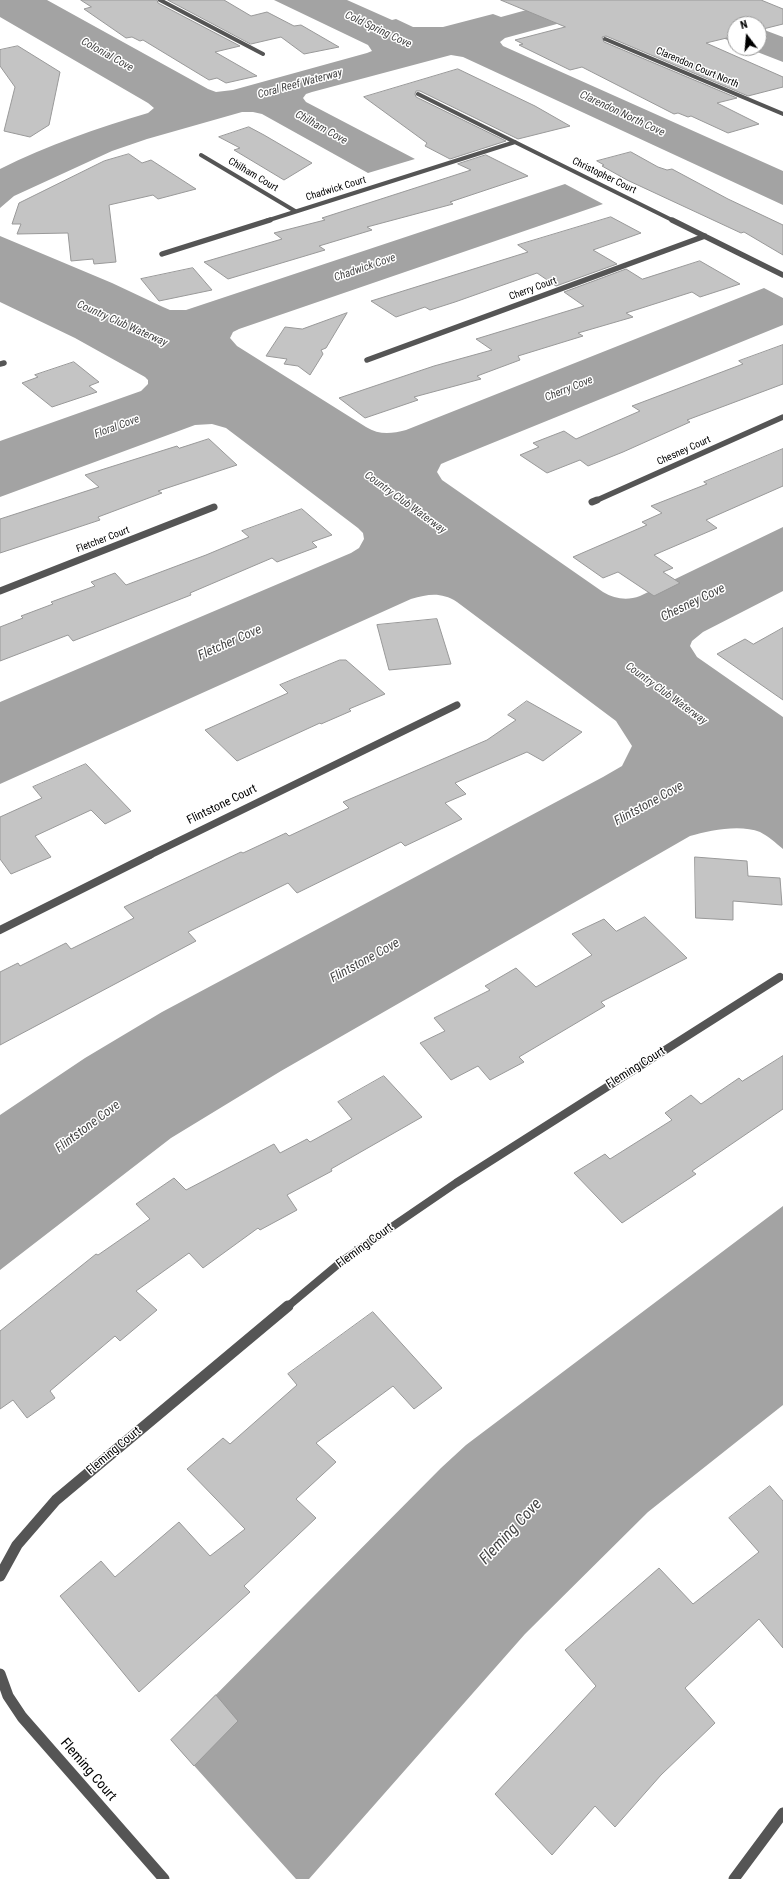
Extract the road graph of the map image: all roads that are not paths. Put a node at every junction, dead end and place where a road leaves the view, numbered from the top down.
1 (160, 0) edge
2 (605, 39) dead end
3 (263, 54) dead end
4 (418, 94) dead end
5 (783, 114) edge
6 (515, 142) junction
7 (201, 154) dead end
8 (295, 211) junction
9 (705, 236) junction
10 (162, 254) dead end
11 (783, 275) edge
12 (367, 360) dead end
13 (783, 417) edge
14 (592, 502) dead end
15 (214, 508) dead end
16 (0, 591) edge
17 (457, 705) dead end
18 (0, 930) edge
19 (780, 977) dead end
20 (0, 1576) edge
21 (0, 1674) edge
22 (783, 1813) edge
23 (164, 1879) edge
24 (734, 1879) edge

1 - 3 street
2 - 5 street, Clarendon Court North
4 - 6 street, Christopher Court
6 - 8 street, Chadwick Court
6 - 9 street, Christopher Court
7 - 8 street, Chilham Court
8 - 10 street, Chadwick Court
9 - 11 street, Christopher Court
9 - 12 street, Cherry Court
13 - 14 street, Chesney Court
15 - 16 street, Fletcher Court
17 - 18 street, Flintstone Court
19 - 20 street, Fleming Court
21 - 23 street, Fleming Court
22 - 24 street

